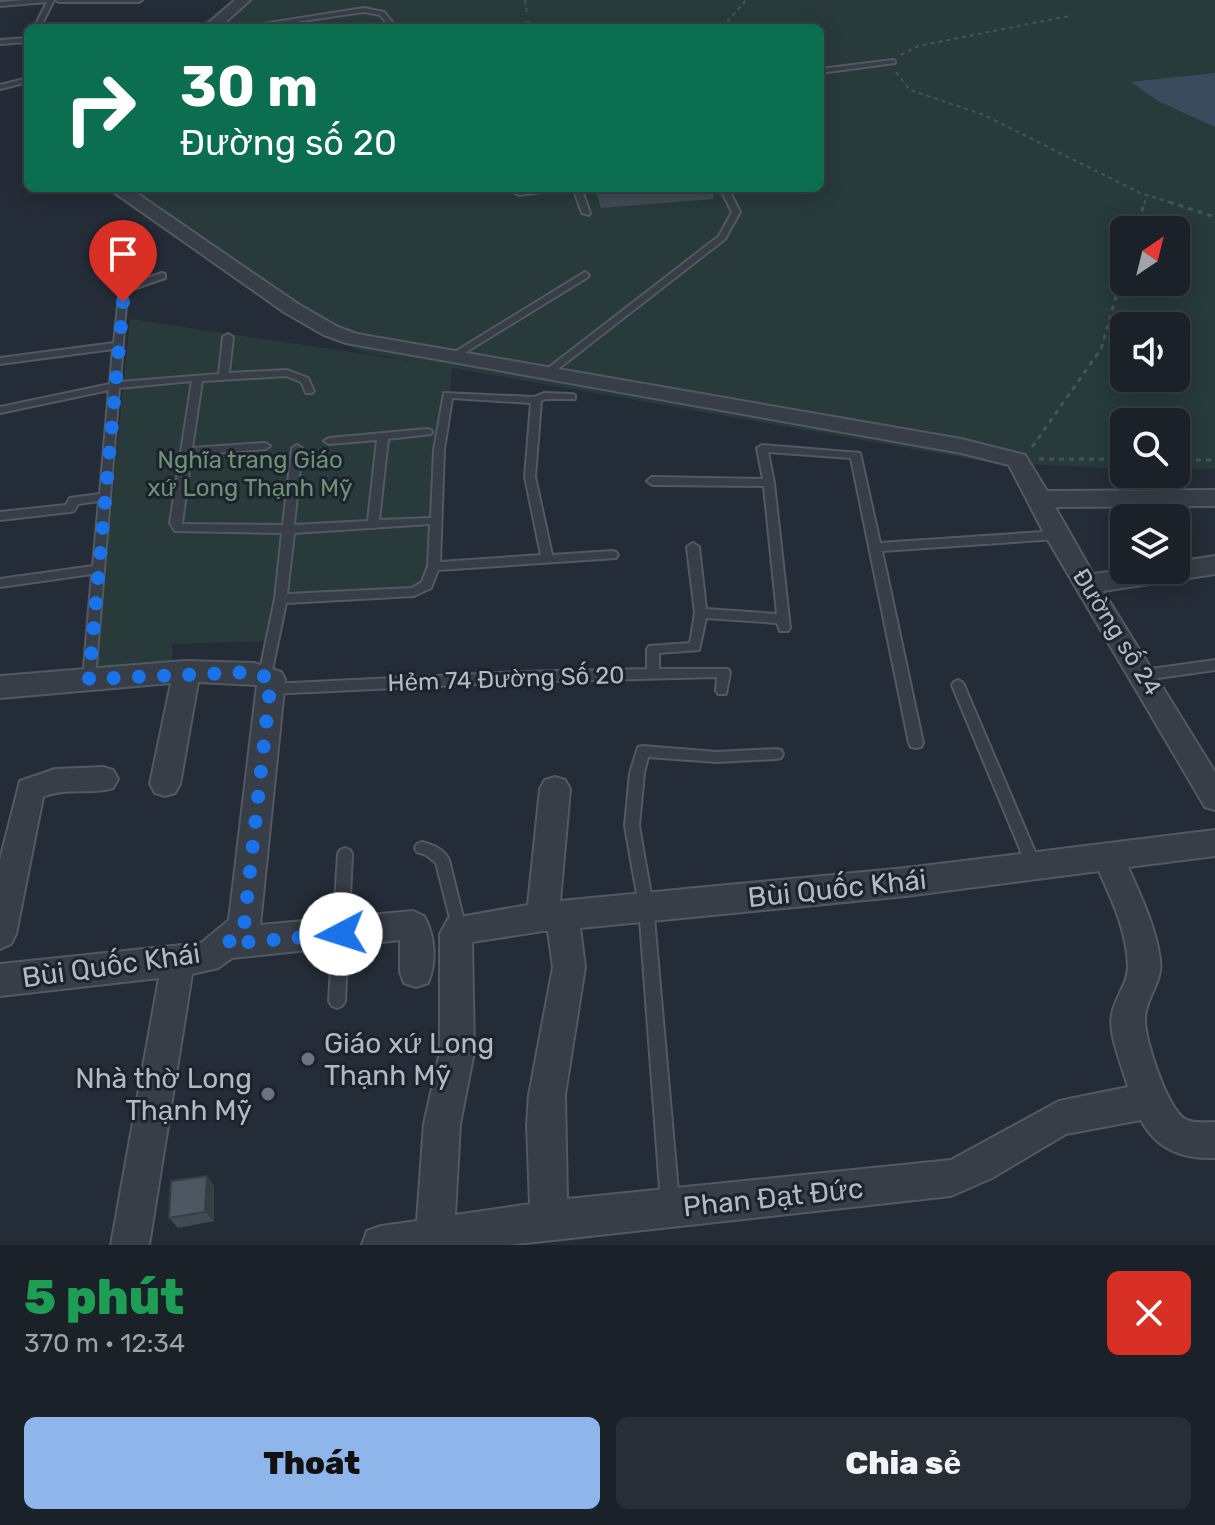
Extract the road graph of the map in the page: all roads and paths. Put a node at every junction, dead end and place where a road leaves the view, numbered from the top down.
1 (49, 0) edge
2 (59, 0) edge
3 (139, 0) edge
4 (243, 0) edge
5 (350, 0) edge
6 (746, 0) edge
7 (0, 4) edge
8 (354, 10) junction
9 (1069, 16) dead end
10 (39, 24) edge
11 (215, 24) edge
12 (265, 24) edge
13 (391, 24) edge
14 (725, 24) edge
15 (24, 38) edge
16 (0, 40) edge
17 (893, 62) junction
18 (824, 71) edge
19 (24, 81) edge
20 (0, 87) edge
21 (123, 192) edge
22 (527, 192) edge
23 (578, 192) edge
24 (726, 192) edge
25 (519, 193) dead end
26 (1147, 196) junction
27 (586, 213) dead end
28 (1140, 216) edge
29 (1215, 217) edge
30 (585, 275) dead end
31 (162, 276) dead end
32 (1116, 296) edge
33 (228, 337) dead end
34 (118, 345) junction
35 (450, 358) junction
36 (0, 361) edge
37 (546, 374) junction
38 (224, 376) junction
39 (197, 378) junction
40 (114, 386) junction
41 (309, 391) dead end
42 (571, 397) dead end
43 (536, 400) junction
44 (0, 410) edge
45 (427, 432) dead end
46 (383, 436) junction
47 (329, 441) dead end
48 (265, 446) dead end
49 (297, 448) dead end
50 (188, 452) junction
51 (1110, 459) edge
52 (1190, 460) edge
53 (1215, 460) edge
54 (1021, 461) junction
55 (652, 481) dead end
56 (769, 483) junction
57 (105, 497) junction
58 (1215, 498) edge
59 (1038, 499) junction
60 (0, 516) edge
61 (427, 521) dead end
62 (373, 524) junction
63 (288, 529) junction
64 (1057, 535) junction
65 (693, 547) dead end
66 (876, 547) junction
67 (612, 555) dead end
68 (547, 558) junction
69 (1215, 565) edge
70 (434, 566) junction
71 (98, 569) junction
72 (0, 583) edge
73 (1088, 584) junction
74 (281, 599) junction
75 (701, 613) junction
76 (1215, 665) edge
77 (186, 673) junction
78 (653, 675) junction
79 (1144, 675) junction
80 (89, 679) junction
81 (268, 682) junction
82 (958, 685) dead end
83 (0, 687) edge
84 (722, 691) dead end
85 (916, 743) dead end
86 (1203, 752) edge
87 (776, 754) dead end
88 (103, 779) dead end
89 (165, 784) dead end
90 (555, 789) dead end
91 (1215, 798) edge
92 (1215, 843) edge
93 (422, 848) dead end
94 (345, 854) dead end
95 (1108, 857) junction
96 (1034, 866) junction
97 (646, 906) junction
98 (553, 916) junction
99 (459, 929) junction
100 (0, 934) edge
101 (341, 934) junction
102 (227, 944) junction
103 (178, 961) junction
104 (416, 972) dead end
105 (0, 980) edge
106 (337, 1001) dead end
107 (1150, 1101) junction
108 (1215, 1140) edge
109 (670, 1207) junction
110 (552, 1220) junction
111 (435, 1235) junction
112 (130, 1245) edge
113 (381, 1245) edge

1 - 7 lane
1 - 10 lane
2 - 3 lane
4 - 11 street
5 - 8 lane
6 - 14 path
8 - 12 lane
8 - 13 lane
9 - 17 path
15 - 16 lane
17 - 18 lane
17 - 26 path
19 - 20 lane
21 - 35 street
22 - 25 lane
23 - 27 lane
24 - 37 lane
26 - 28 path
26 - 29 path
30 - 35 lane
31 - 34 lane
32 - 54 path
33 - 38 lane
34 - 36 lane
34 - 40 lane
35 - 37 street
37 - 54 street
38 - 39 lane
38 - 41 lane
39 - 40 lane
39 - 50 lane
40 - 44 lane
40 - 57 lane
42 - 43 lane
43 - 68 lane
43 - 70 lane
45 - 46 lane
46 - 47 lane
46 - 62 lane
48 - 50 lane
49 - 63 lane
50 - 63 lane
51 - 54 path
52 - 53 path
54 - 59 street, Đường số 24
55 - 56 lane
56 - 66 lane
56 - 75 lane
57 - 60 lane
57 - 71 lane
58 - 59 street
59 - 64 street, Đường số 24
61 - 62 lane
62 - 63 lane
63 - 74 lane
64 - 66 lane
64 - 73 street, Đường số 24
65 - 75 lane
66 - 85 lane
67 - 68 lane
68 - 70 lane
69 - 73 street
70 - 74 lane
71 - 72 lane
71 - 80 lane
73 - 79 street, Đường số 24
74 - 81 lane
75 - 78 lane, Hẻm 74 Đường Số 20
76 - 79 lane
77 - 80 street
77 - 81 street
77 - 89 street
78 - 81 lane, Hẻm 74 Đường Số 20
78 - 84 lane
79 - 86 street, Đường số 24
80 - 83 street
81 - 102 street
82 - 96 lane
86 - 91 street, Đường số 24
87 - 97 lane
88 - 100 street
90 - 98 street
92 - 95 street, Bùi Quốc Khái
93 - 99 lane
94 - 101 lane
95 - 96 street, Bùi Quốc Khái
95 - 107 street
96 - 97 street, Bùi Quốc Khái
97 - 98 street, Bùi Quốc Khái
97 - 109 lane
98 - 99 street, Bùi Quốc Khái
98 - 110 street
99 - 111 street
101 - 102 street, Bùi Quốc Khái
101 - 104 street, Bùi Quốc Khái
101 - 106 lane
102 - 103 street, Bùi Quốc Khái
103 - 105 street, Bùi Quốc Khái
103 - 112 street
107 - 108 street
107 - 109 street, Phan Đạt Đức
109 - 110 street, Phan Đạt Đức
110 - 111 street, Phan Đạt Đức
111 - 113 street, Phan Đạt Đức

